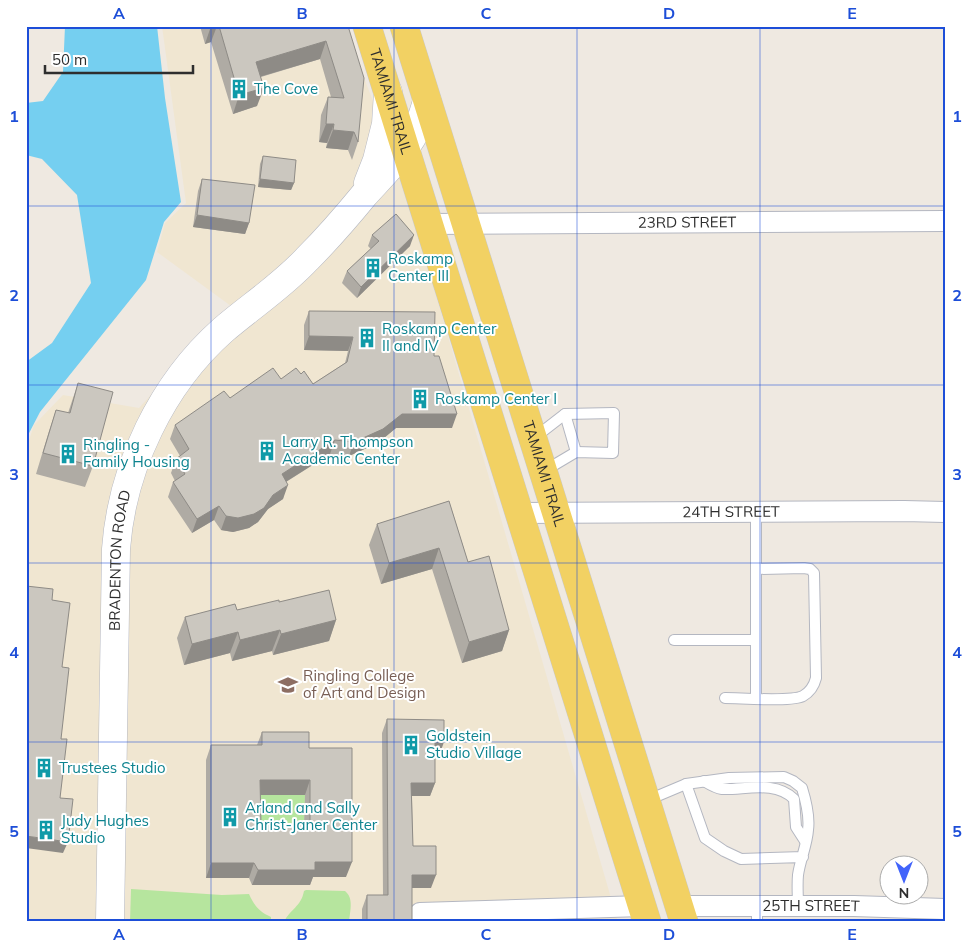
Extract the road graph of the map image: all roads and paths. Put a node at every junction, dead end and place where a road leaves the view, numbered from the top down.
1 (367, 26) edge
2 (404, 26) edge
3 (388, 92) junction
4 (427, 101) junction
5 (405, 147) junction
6 (362, 198) junction
7 (945, 221) edge
8 (428, 224) junction
9 (466, 224) junction
10 (565, 414) junction
11 (533, 439) junction
12 (576, 452) junction
13 (543, 471) junction
14 (756, 511) junction
15 (519, 512) junction
16 (556, 512) junction
17 (945, 512) edge
18 (756, 568) junction
19 (674, 640) dead end
20 (756, 640) junction
21 (725, 698) dead end
22 (756, 698) junction
23 (686, 784) junction
24 (646, 801) junction
25 (622, 841) junction
26 (803, 857) junction
27 (798, 906) junction
28 (945, 909) edge
29 (420, 913) dead end
30 (757, 914) edge
31 (662, 915) edge
32 (110, 922) edge

1 - 3 main road, TAMIAMI TRAIL
2 - 4 main road, TAMIAMI TRAIL
3 - 5 main road, TAMIAMI TRAIL
3 - 6 street, BRADENTON ROAD
4 - 5 street, BRADENTON ROAD
4 - 9 main road, TAMIAMI TRAIL
5 - 6 street, BRADENTON ROAD
5 - 8 main road, TAMIAMI TRAIL
6 - 32 street, BRADENTON ROAD
7 - 9 street, 23RD STREET
8 - 9 street, 23RD STREET
8 - 15 main road, TAMIAMI TRAIL
9 - 11 main road, TAMIAMI TRAIL
10 - 11 lane
10 - 12 lane
10 - 12 lane
11 - 13 main road, TAMIAMI TRAIL
12 - 13 lane
13 - 16 main road, TAMIAMI TRAIL
14 - 16 street, 24TH STREET
14 - 17 street, 24TH STREET
14 - 18 lane
15 - 16 street, 24TH STREET
15 - 25 main road, TAMIAMI TRAIL
16 - 24 main road, TAMIAMI TRAIL
18 - 20 lane
18 - 22 lane
19 - 20 lane
20 - 22 lane
21 - 22 lane
23 - 24 lane
23 - 26 lane
23 - 26 lane
24 - 31 main road, TAMIAMI TRAIL
25 - 31 main road, TAMIAMI TRAIL
25 - 31 main road
26 - 27 lane
27 - 28 street, 25TH STREET
27 - 30 street, 25TH STREET
29 - 31 street, 25TH STREET
30 - 31 street, 25TH STREET

